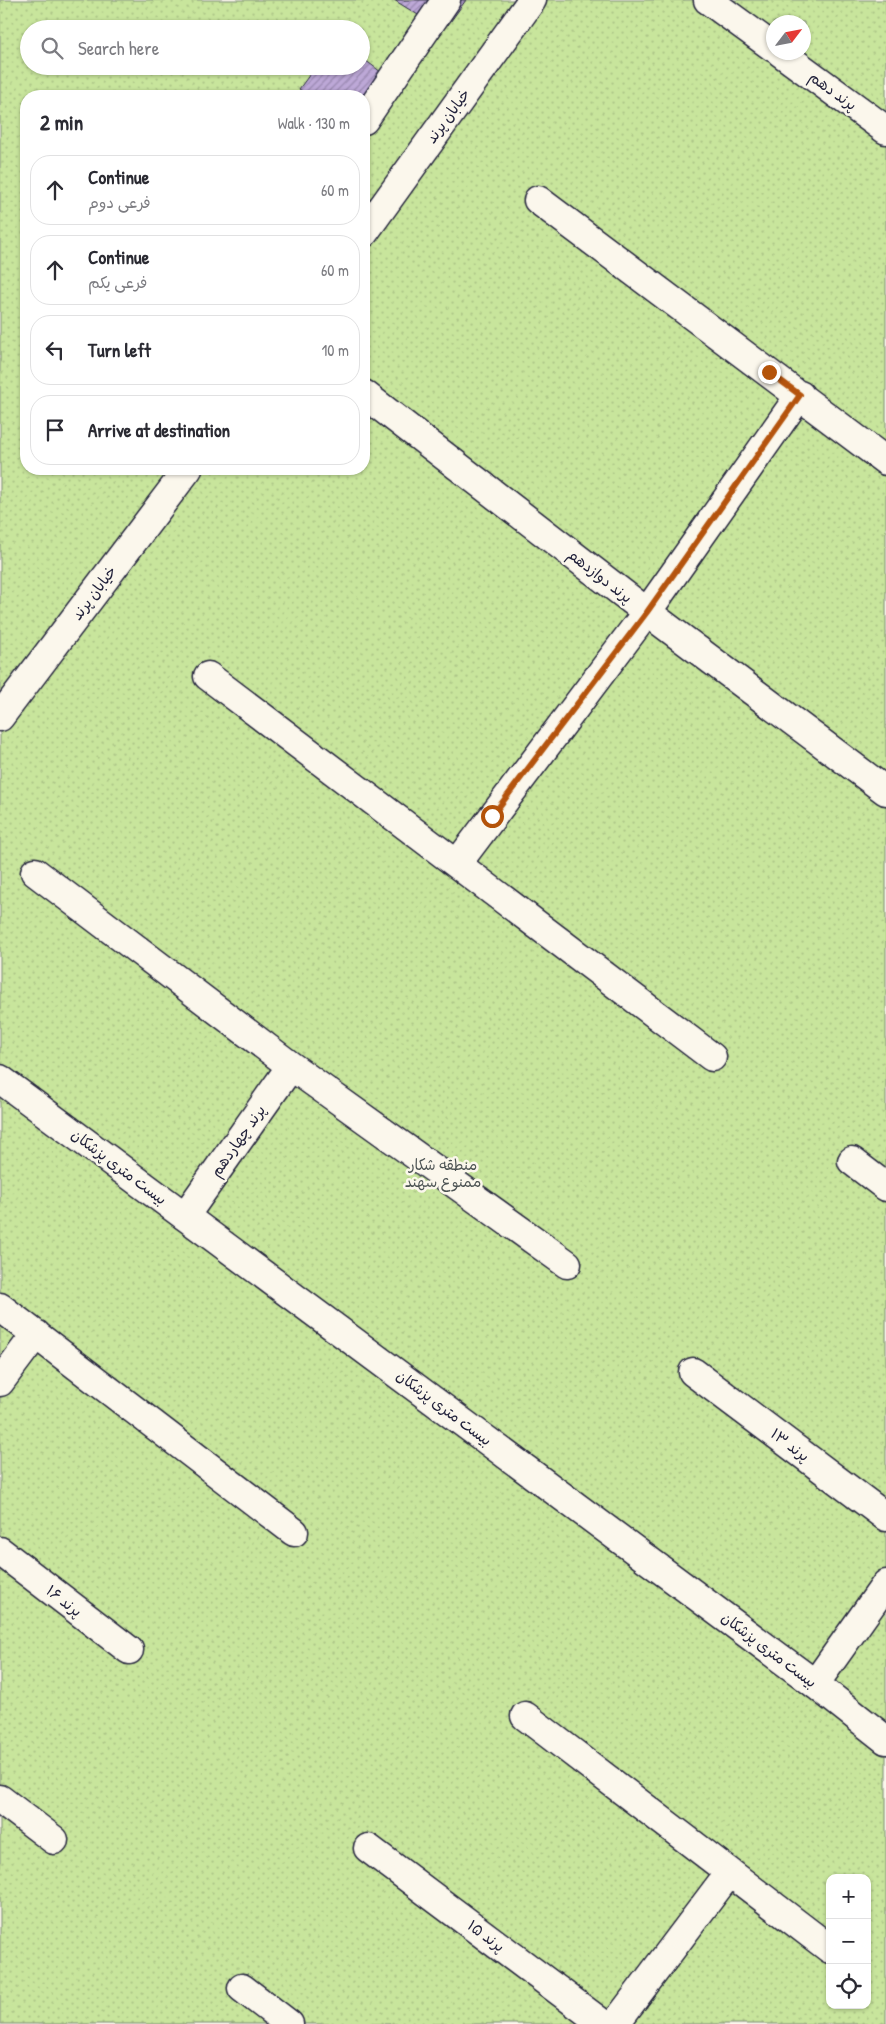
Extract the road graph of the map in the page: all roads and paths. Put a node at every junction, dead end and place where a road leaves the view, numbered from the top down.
1 (446, 0) edge
2 (532, 0) edge
3 (708, 0) edge
4 (766, 42) edge
5 (791, 60) edge
6 (370, 111) edge
7 (886, 130) edge
8 (538, 200) dead end
9 (370, 225) edge
10 (800, 395) junction
11 (370, 399) edge
12 (886, 461) edge
13 (183, 475) edge
14 (647, 612) junction
15 (208, 676) dead end
16 (0, 717) edge
17 (886, 791) edge
18 (456, 864) junction
19 (35, 872) dead end
20 (712, 1057) dead end
21 (291, 1066) junction
22 (0, 1079) edge
23 (852, 1161) dead end
24 (886, 1187) edge
25 (185, 1216) junction
26 (567, 1264) dead end
27 (0, 1307) edge
28 (36, 1334) junction
29 (693, 1372) dead end
30 (0, 1382) edge
31 (886, 1517) edge
32 (294, 1532) dead end
33 (0, 1551) edge
34 (886, 1584) edge
35 (129, 1650) dead end
36 (815, 1684) junction
37 (525, 1716) dead end
38 (886, 1740) edge
39 (0, 1799) edge
40 (54, 1840) dead end
41 (368, 1848) dead end
42 (729, 1873) junction
43 (826, 1946) edge
44 (242, 1988) dead end
45 (289, 2024) edge
46 (603, 2024) edge
47 (615, 2024) edge

1 - 6 street
2 - 9 street, خیابان پرند
3 - 4 street
5 - 7 street, پرند دهم
8 - 10 street
10 - 12 street
10 - 14 street
11 - 14 street, پرند دوازدهم
13 - 16 street, خیابان پرند
14 - 17 street, پرند دوازدهم
14 - 18 street
15 - 18 street
18 - 20 street
19 - 21 street
21 - 25 street, پرند چهاردهم
21 - 26 street
22 - 25 street, بیست متری پزشکان
23 - 24 street
25 - 36 street, بیست متری پزشکان
27 - 28 street
28 - 30 street
28 - 32 street
29 - 31 street, پرند ۱۳
33 - 35 street, پرند ۱۶
34 - 36 street
36 - 38 street, بیست متری پزشکان
37 - 42 street
39 - 40 street
41 - 46 street, پرند ۱۵
42 - 43 street
42 - 47 street
44 - 45 street

